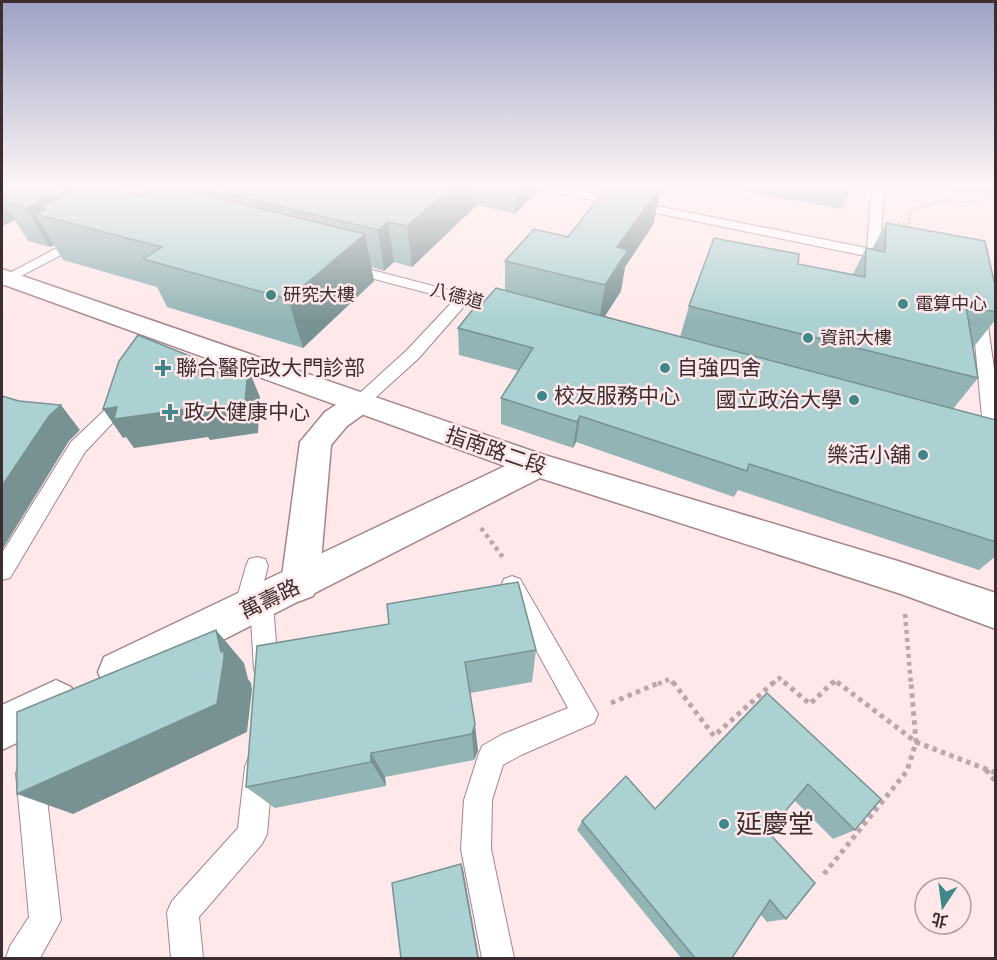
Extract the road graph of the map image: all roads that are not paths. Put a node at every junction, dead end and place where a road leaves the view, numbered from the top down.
1 (770, 231) edge
2 (874, 231) edge
3 (91, 233) edge
4 (873, 254) junction
5 (906, 260) edge
6 (338, 265) edge
7 (4, 279) edge
8 (977, 296) edge
9 (464, 298) junction
10 (528, 315) edge
11 (132, 381) edge
12 (358, 404) junction
13 (968, 436) edge
14 (537, 465) junction
15 (2, 571) edge
16 (510, 575) road end
17 (300, 585) junction
18 (255, 594) junction
19 (996, 611) edge
20 (267, 690) edge
21 (13, 723) edge
22 (261, 745) edge
23 (22, 958) edge
24 (188, 958) edge
25 (498, 958) edge

1 - 4 lane
2 - 4 lane
3 - 7 lane
4 - 5 lane
6 - 9 lane, 八德道
7 - 12 street, 指南路二段
8 - 13 lane
9 - 10 lane, 八德道
9 - 12 lane
11 - 15 lane
12 - 14 street, 指南路二段
12 - 17 street
14 - 17 street, 萬壽路
14 - 19 street, 指南路二段
16 - 25 lane
17 - 18 street, 萬壽路
18 - 20 lane
18 - 21 street, 萬壽路
21 - 23 lane
22 - 24 lane

